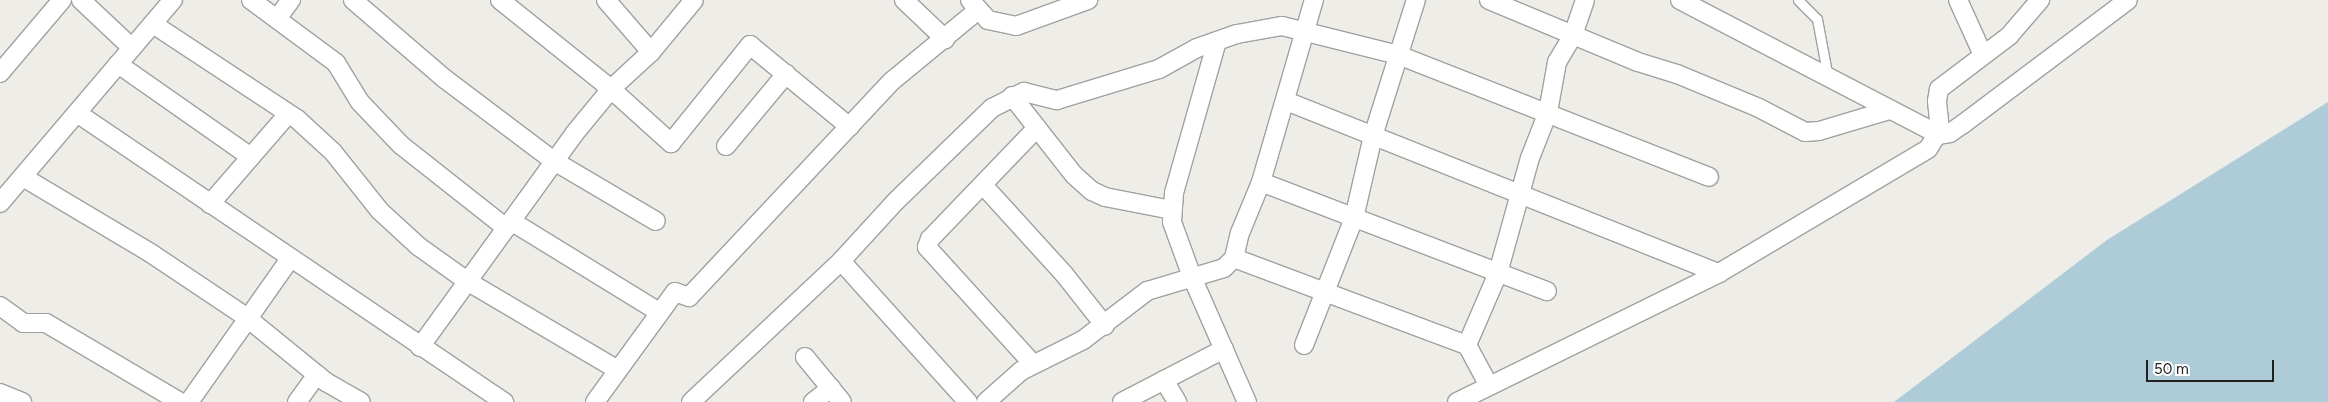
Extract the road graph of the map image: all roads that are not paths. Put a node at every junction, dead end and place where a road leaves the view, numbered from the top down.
1 (62, 0) edge
2 (81, 0) edge
3 (173, 0) edge
4 (251, 0) edge
5 (291, 0) edge
6 (353, 0) edge
7 (500, 0) edge
8 (606, 0) edge
9 (694, 0) edge
10 (904, 0) edge
11 (1088, 0) edge
12 (1314, 0) edge
13 (1416, 0) edge
14 (1585, 0) edge
15 (1680, 0) edge
16 (1798, 0) edge
17 (1958, 0) edge
18 (2040, 0) edge
19 (2128, 0) edge
20 (1497, 2) edge
21 (974, 6) edge
22 (277, 19) junction
23 (153, 24) junction
24 (1305, 30) junction
25 (1573, 35) junction
26 (944, 39) junction
27 (1217, 41) junction
28 (132, 48) junction
29 (651, 52) junction
30 (1398, 55) junction
31 (1983, 55) junction
32 (118, 64) junction
33 (0, 73) edge
34 (786, 74) junction
35 (1828, 78) junction
36 (611, 88) junction
37 (1012, 96) junction
38 (1286, 101) junction
39 (1888, 110) junction
40 (1548, 112) junction
41 (77, 113) junction
42 (288, 114) junction
43 (850, 126) junction
44 (1037, 128) junction
45 (1939, 135) junction
46 (1373, 136) junction
47 (726, 146) dead end
48 (251, 157) junction
49 (554, 161) junction
50 (22, 177) junction
51 (1710, 177) dead end
52 (1261, 182) junction
53 (983, 184) junction
54 (1521, 195) junction
55 (0, 203) edge
56 (210, 204) junction
57 (1172, 210) junction
58 (1354, 218) junction
59 (656, 222) dead end
60 (509, 224) junction
61 (290, 258) junction
62 (1234, 258) junction
63 (842, 261) junction
64 (1498, 273) junction
65 (1719, 273) junction
66 (1192, 277) junction
67 (467, 281) junction
68 (1547, 291) dead end
69 (1323, 294) junction
70 (0, 306) edge
71 (659, 312) junction
72 (246, 318) junction
73 (1105, 326) junction
74 (1304, 345) dead end
75 (1467, 345) junction
76 (420, 347) junction
77 (1224, 349) junction
78 (805, 356) dead end
79 (1033, 364) junction
80 (618, 370) junction
81 (317, 374) junction
82 (1164, 380) junction
83 (1488, 384) junction
84 (831, 388) junction
85 (0, 393) edge
86 (22, 402) edge
87 (180, 402) edge
88 (189, 402) edge
89 (297, 402) edge
90 (361, 402) edge
91 (504, 402) edge
92 (595, 402) edge
93 (691, 402) edge
94 (813, 402) edge
95 (842, 402) edge
96 (968, 402) edge
97 (986, 402) edge
98 (1122, 402) edge
99 (1178, 402) edge
100 (1247, 402) edge
101 (1457, 402) edge

1 - 33 street
2 - 28 street
3 - 23 street
4 - 22 street
5 - 22 street
6 - 49 street
7 - 36 street
8 - 29 street
9 - 29 street
10 - 26 street
11 - 21 street
12 - 24 street
13 - 30 street
14 - 25 street
15 - 35 street
16 - 35 lane
17 - 31 street
18 - 31 street
19 - 45 street
20 - 25 street
21 - 26 street
22 - 60 street
23 - 28 street
23 - 42 street
24 - 27 street
24 - 30 street
24 - 38 street
25 - 39 street
25 - 40 street
26 - 43 street
27 - 37 street
27 - 57 street
28 - 32 street
29 - 36 street
30 - 40 street
30 - 46 street
31 - 45 street
32 - 41 street
32 - 48 street
34 - 36 street
34 - 43 street
34 - 47 street
35 - 39 street
36 - 49 street
37 - 44 street
37 - 63 street
38 - 46 street
38 - 52 street
39 - 45 street
40 - 51 street
40 - 54 street
41 - 50 street
41 - 56 street
42 - 48 street
42 - 67 street
43 - 71 street
44 - 53 street
44 - 57 street
45 - 65 street
46 - 54 street
46 - 58 street
48 - 56 street
49 - 59 street
49 - 60 street
50 - 55 street
50 - 72 street
52 - 58 street
52 - 62 street
53 - 73 street
53 - 79 street
54 - 64 street
54 - 65 street
56 - 61 street
57 - 66 street
58 - 64 street
58 - 69 street
60 - 67 street
60 - 71 street
61 - 72 street
61 - 76 street
62 - 66 street
62 - 69 street
63 - 93 street
63 - 96 street
64 - 68 street
64 - 75 street
65 - 83 street
66 - 73 street
66 - 77 street
67 - 76 street
67 - 80 street
69 - 74 street
69 - 75 street
70 - 87 street
71 - 80 street
72 - 81 street
72 - 88 street
73 - 79 street
75 - 83 street
76 - 91 street
77 - 82 street
77 - 100 street
78 - 84 street
79 - 97 street
80 - 92 street
81 - 89 street
81 - 90 street
82 - 98 street
82 - 99 street
83 - 101 street
84 - 94 street
84 - 95 street
85 - 86 street

